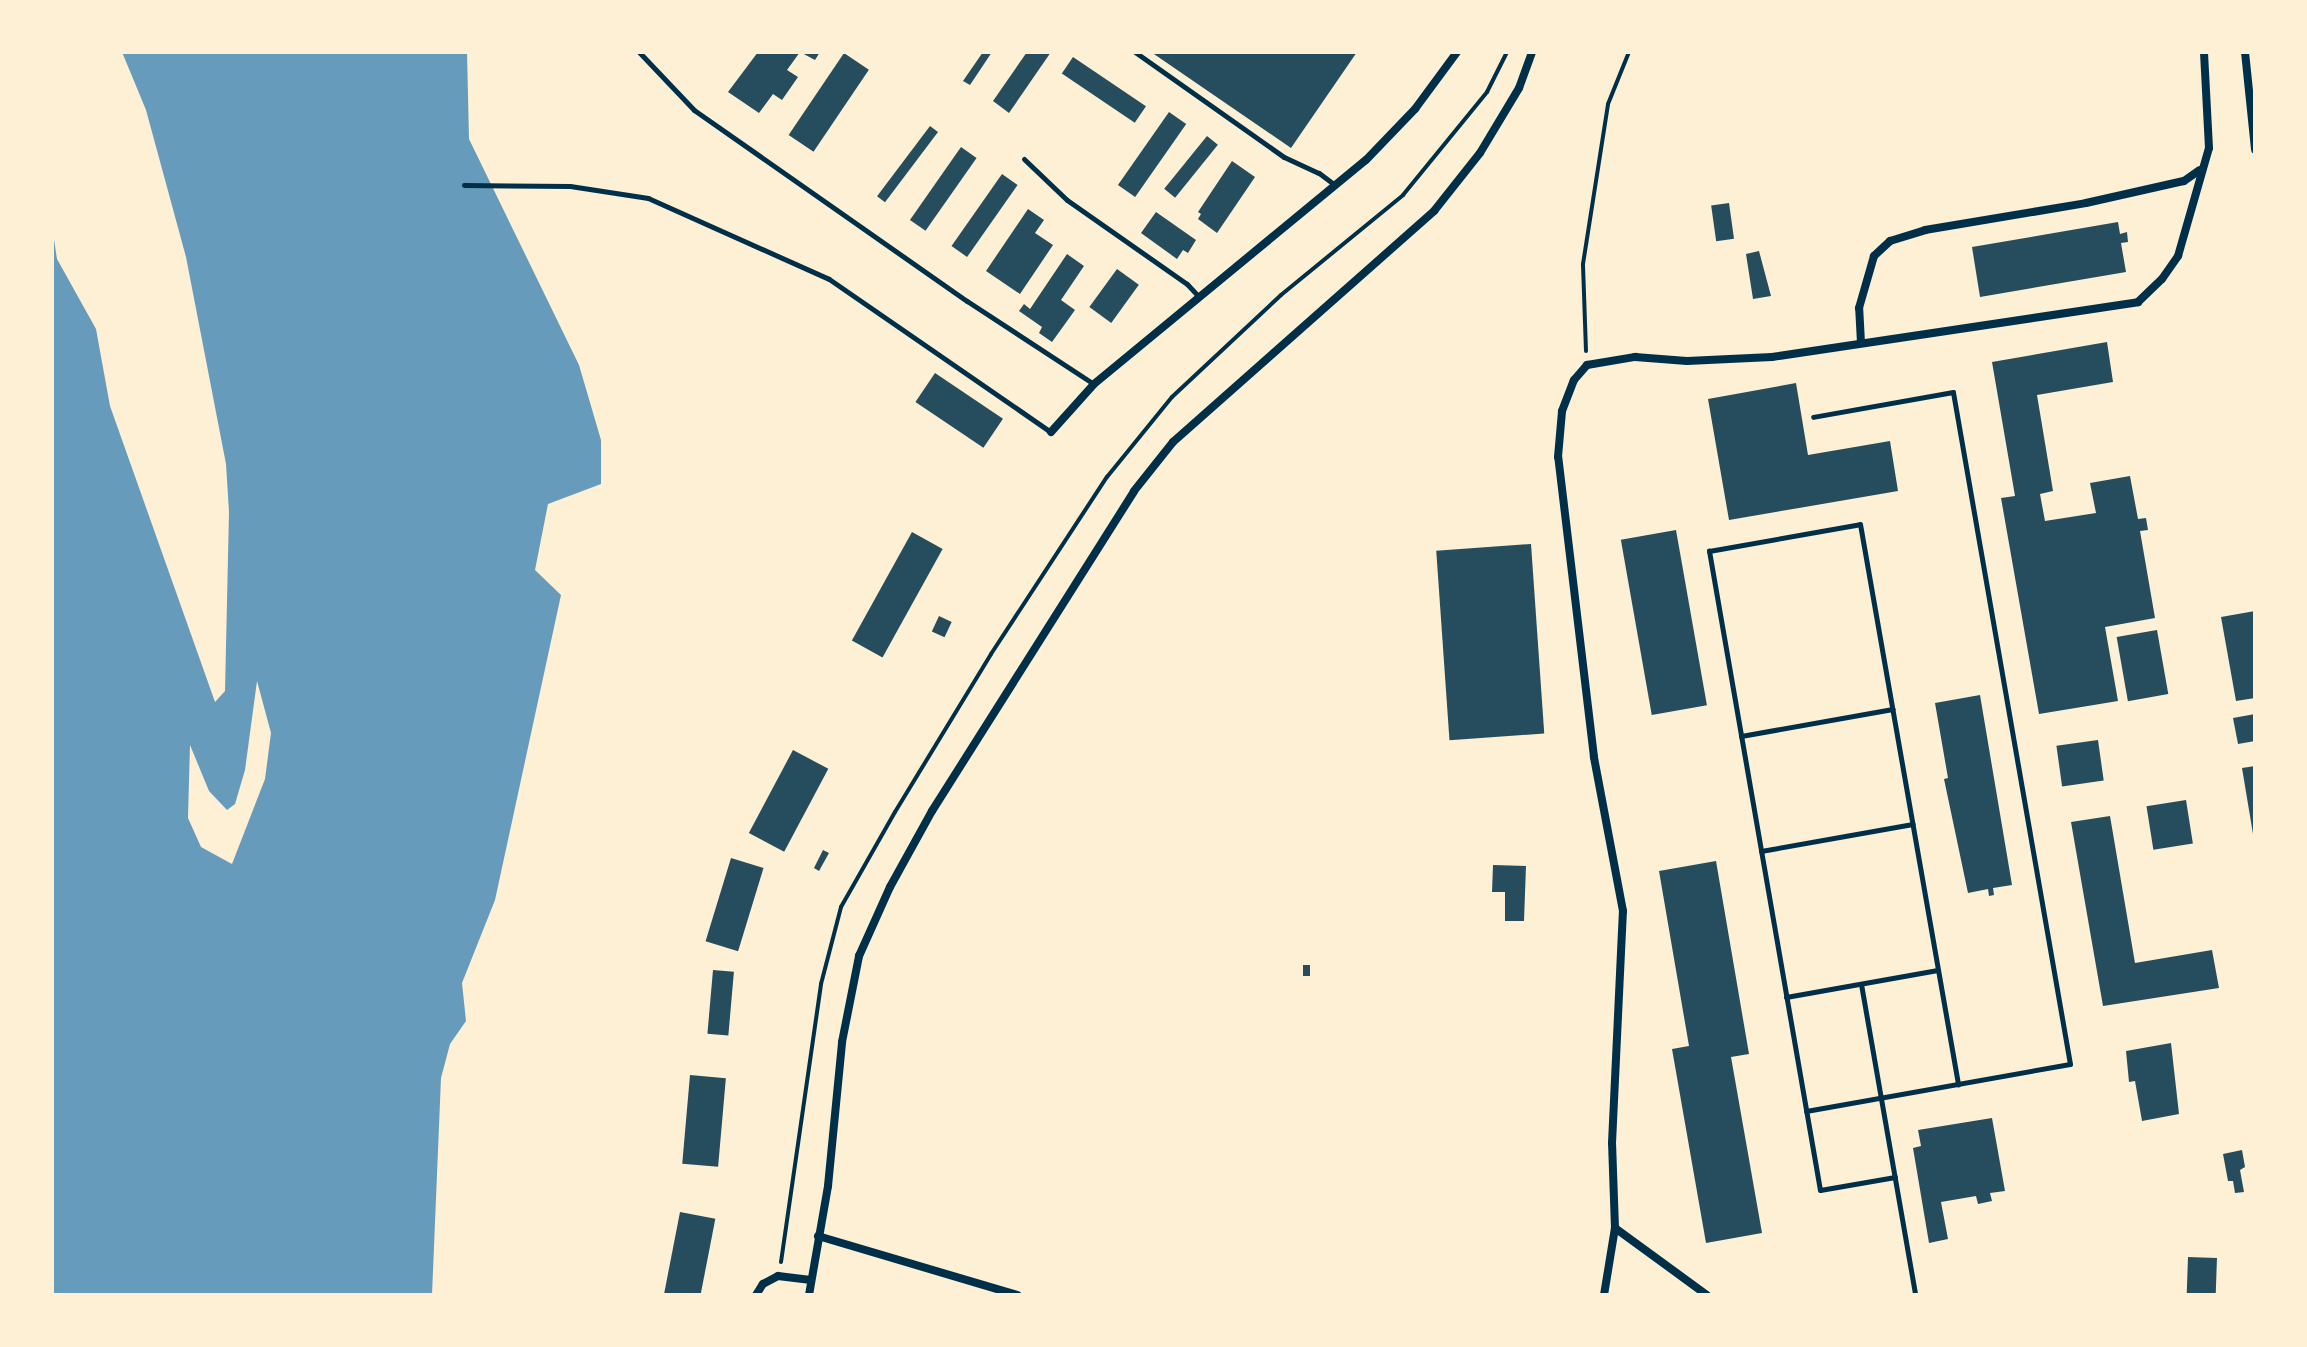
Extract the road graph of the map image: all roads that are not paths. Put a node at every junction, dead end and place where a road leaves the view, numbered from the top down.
1 (639, 52) edge
2 (1135, 52) edge
3 (1457, 52) edge
4 (1532, 52) edge
5 (2204, 52) edge
6 (2245, 52) edge
7 (2255, 149) edge
8 (1024, 159) dead end
9 (2201, 170) junction
10 (464, 185) dead end
11 (1335, 185) junction
12 (1199, 297) junction
13 (1861, 343) junction
14 (1094, 384) junction
15 (1813, 417) dead end
16 (1051, 432) joint
17 (1893, 709) junction
18 (1741, 736) junction
19 (1913, 824) junction
20 (1761, 851) junction
21 (1938, 970) junction
22 (1861, 984) junction
23 (1786, 997) junction
24 (1958, 1084) junction
25 (1881, 1097) junction
26 (1806, 1111) junction
27 (1895, 1177) junction
28 (1615, 1228) junction
29 (818, 1236) junction
30 (811, 1280) junction
31 (756, 1295) edge
32 (809, 1295) edge
33 (1017, 1295) edge
34 (1604, 1295) edge
35 (1707, 1295) edge
36 (1915, 1295) edge

1 - 14 lane
2 - 11 lane
3 - 11 street
4 - 29 street
5 - 9 street
6 - 7 street
8 - 12 lane
9 - 13 street
9 - 13 street
10 - 16 lane
11 - 12 street
12 - 14 street
13 - 28 street
14 - 16 street
15 - 24 lane
17 - 18 lane
17 - 18 lane
17 - 19 lane
18 - 20 lane
19 - 20 lane
19 - 21 lane
20 - 23 lane
21 - 22 lane
21 - 24 lane
22 - 23 lane
22 - 25 lane
23 - 26 lane
24 - 25 lane
25 - 26 lane
25 - 27 lane
26 - 27 lane
27 - 36 lane
28 - 34 street
28 - 35 street
29 - 30 street
29 - 33 street
30 - 31 street
30 - 32 street

